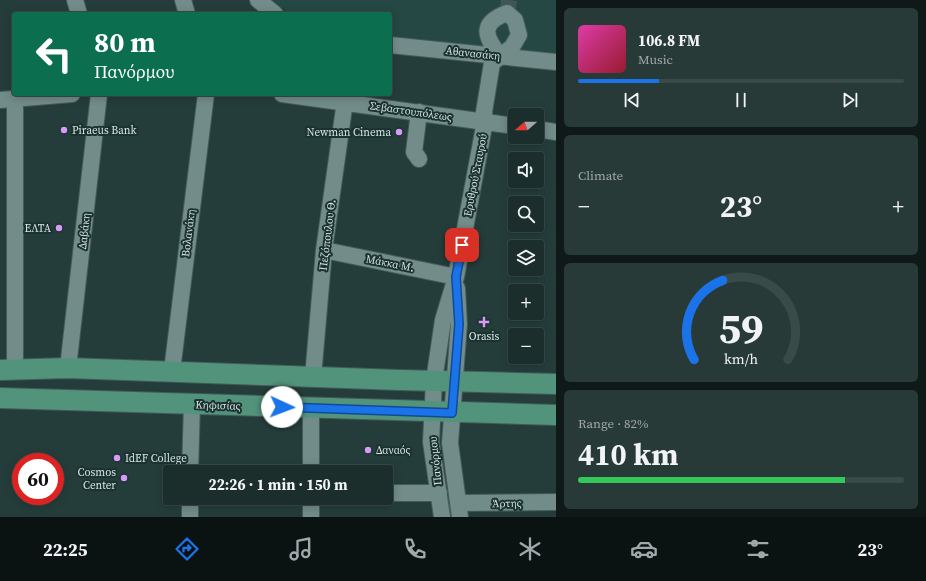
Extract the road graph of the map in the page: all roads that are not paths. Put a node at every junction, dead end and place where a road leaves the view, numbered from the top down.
1 (75, 0) edge
2 (183, 0) edge
3 (258, 0) edge
4 (78, 12) edge
5 (186, 12) edge
6 (273, 12) edge
7 (392, 45) edge
8 (500, 56) junction
9 (556, 62) edge
10 (45, 96) edge
11 (100, 96) edge
12 (206, 96) edge
13 (314, 96) edge
14 (374, 96) edge
15 (346, 98) edge
16 (4, 99) edge
17 (389, 108) junction
18 (419, 112) junction
19 (485, 121) junction
20 (508, 125) edge
21 (544, 130) edge
22 (556, 132) edge
23 (419, 159) dead end
24 (324, 250) junction
25 (456, 277) junction
26 (68, 368) junction
27 (8, 370) edge
28 (172, 371) junction
29 (313, 377) junction
30 (444, 381) junction
31 (556, 384) edge
32 (0, 398) edge
33 (192, 404) junction
34 (312, 408) junction
35 (442, 413) junction
36 (556, 415) edge
37 (190, 465) edge
38 (311, 465) edge
39 (393, 493) edge
40 (439, 493) junction
41 (556, 502) edge
42 (190, 505) edge
43 (311, 505) edge
44 (459, 510) edge
45 (190, 517) edge
46 (311, 517) edge
47 (442, 517) edge

1 - 4 street
2 - 5 street
3 - 6 street
7 - 8 street, Αθανασάκη
8 - 8 street
8 - 9 street, Αθανασάκη
8 - 19 street, Ερυθρού Σταυρού
10 - 16 street
11 - 26 street, Δαβάκη
12 - 28 street, Βολανάκη
13 - 15 street, Σεβαστουπόλεως
14 - 17 street
15 - 17 street, Σεβαστουπόλεως
15 - 24 street, Πεζόπουλου Θ.
16 - 27 street
17 - 18 street, Σεβαστουπόλεως
18 - 19 street, Σεβαστουπόλεως
18 - 23 street
19 - 20 street, Σεβαστουπόλεως
19 - 25 street, Ερυθρού Σταυρού
21 - 22 street
24 - 25 street, Μάκκα Μ.
24 - 29 street, Πεζόπουλου Θ.
25 - 30 street, Ερυθρού Σταυρού
26 - 27 main road
26 - 28 main road
28 - 29 main road
29 - 30 main road
30 - 31 main road
30 - 35 street, Πανόρμου
32 - 33 main road, Κηφισίας
33 - 34 main road, Κηφισίας
33 - 37 street
34 - 35 main road, Κηφισίας
34 - 38 street
35 - 36 main road, Κηφισίας
35 - 40 street, Πανόρμου
35 - 44 street, Πανόρμου
39 - 40 street
40 - 47 street, Πανόρμου
41 - 44 street, Άρτης
42 - 45 street
43 - 46 street

